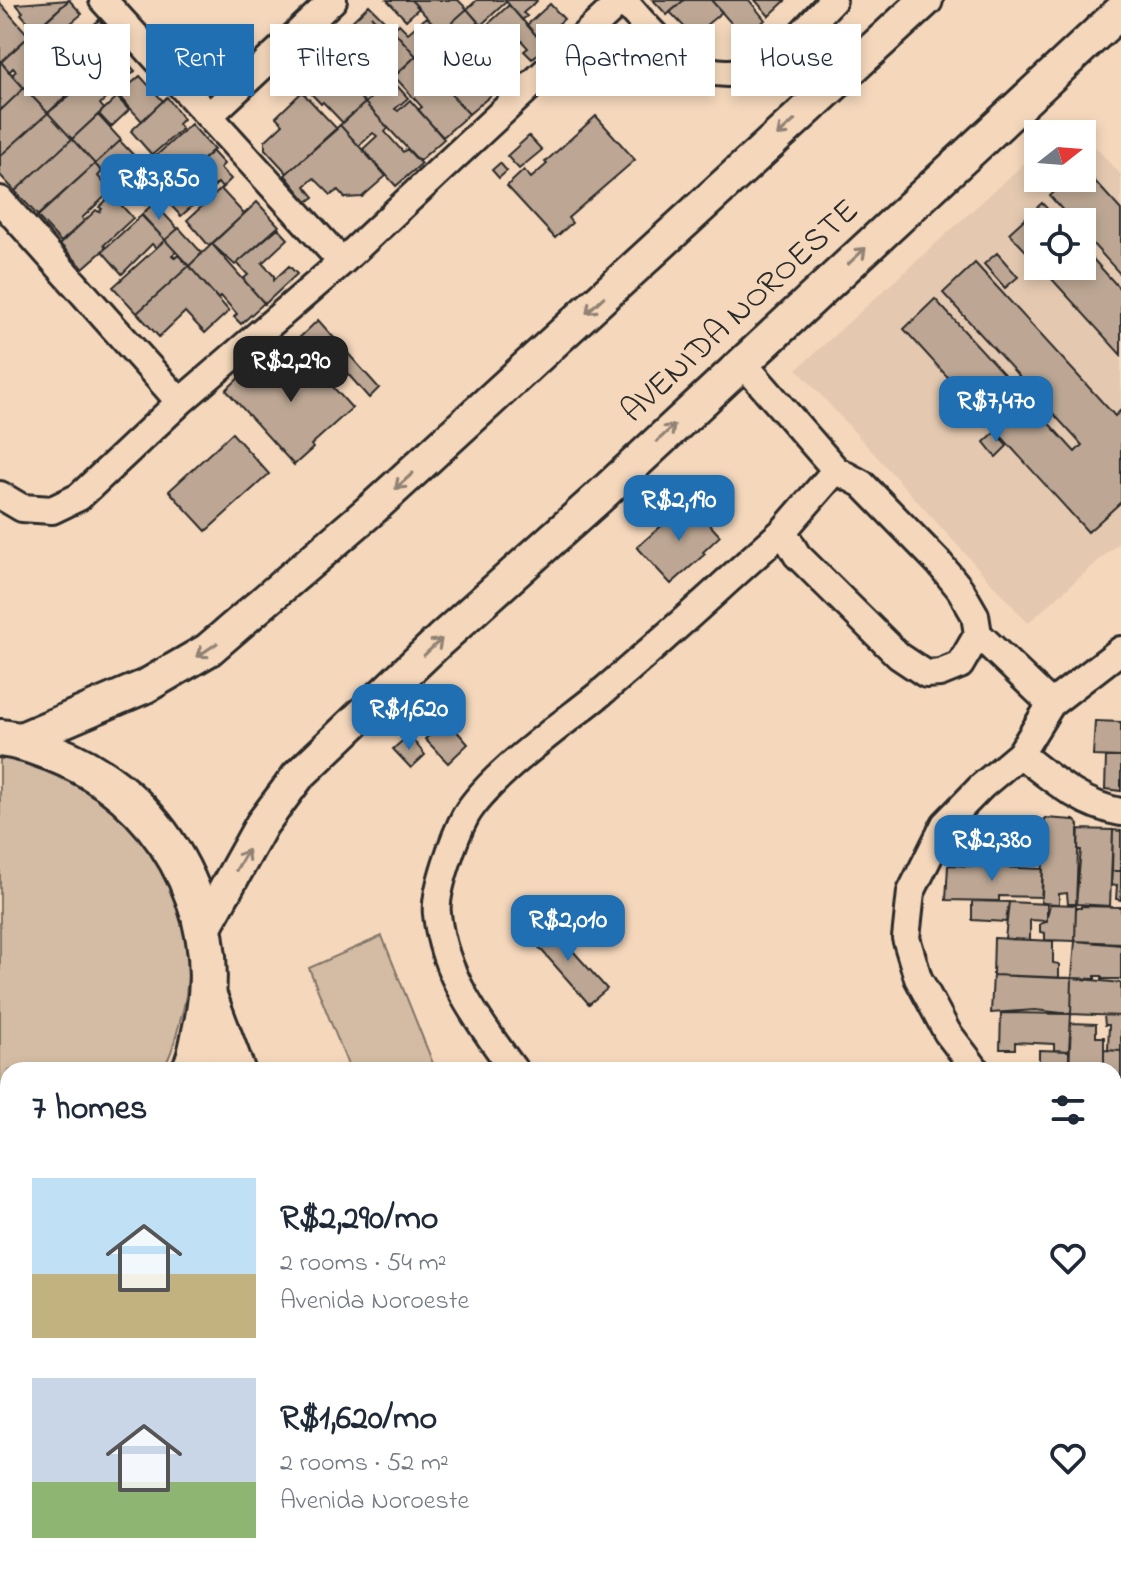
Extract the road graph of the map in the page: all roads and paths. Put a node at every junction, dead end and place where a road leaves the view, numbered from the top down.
1 (103, 0) edge
2 (333, 0) edge
3 (623, 0) edge
4 (833, 0) edge
5 (910, 5) edge
6 (1118, 9) edge
7 (210, 115) junction
8 (0, 200) edge
9 (342, 262) junction
10 (742, 362) junction
11 (180, 402) junction
12 (836, 470) junction
13 (0, 495) edge
14 (783, 531) junction
15 (978, 634) junction
16 (1121, 650) edge
17 (1051, 704) junction
18 (10, 739) edge
19 (1020, 754) junction
20 (1121, 812) edge
21 (204, 928) junction
22 (208, 996) junction
23 (192, 1062) edge
24 (233, 1062) edge
25 (508, 1062) edge
26 (970, 1062) edge

1 - 7 street
2 - 7 street
3 - 4 street
3 - 9 street
5 -> 18 street
10 -> 6 street, AVENIDA NOROESTE
7 - 9 street
8 - 11 street
9 - 11 street
10 - 12 street
21 -> 10 street, AVENIDA NOROESTE
11 - 13 street
12 - 14 street
12 - 15 street
14 - 15 street
14 - 25 street
15 - 17 street
16 - 17 street
17 - 19 street
18 - 21 main road
19 - 20 street
19 - 26 street
21 - 22 main road
22 - 23 main road
22 - 24 main road

